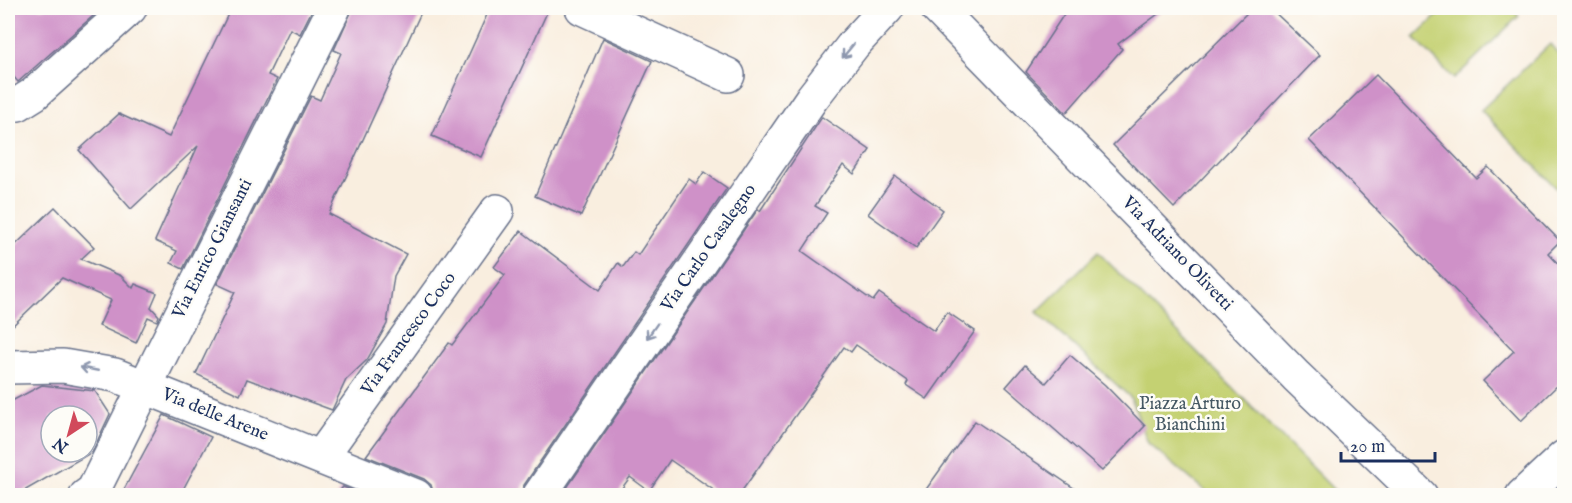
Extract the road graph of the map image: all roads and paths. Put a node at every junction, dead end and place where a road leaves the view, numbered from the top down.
1 (129, 8) edge
2 (334, 8) edge
3 (582, 8) edge
4 (887, 8) edge
5 (937, 8) edge
6 (728, 75) dead end
7 (8, 105) edge
8 (497, 211) dead end
9 (8, 368) edge
10 (145, 386) junction
11 (321, 457) junction
12 (1564, 457) edge
13 (92, 494) edge
14 (416, 495) edge
15 (539, 495) edge
16 (1421, 495) edge
17 (1522, 495) edge

1 - 7 street
2 - 10 street, Via Enrico Giansanti
3 - 6 street
4 -> 15 street, Via Carlo Casalegno
5 - 16 street, Via Adriano Olivetti
8 - 11 street, Via Francesco Coco
10 -> 9 street, Via delle Arene
10 - 11 street, Via delle Arene
10 - 13 street, Via Enrico Giansanti
11 - 14 street, Via delle Arene
12 - 17 street

